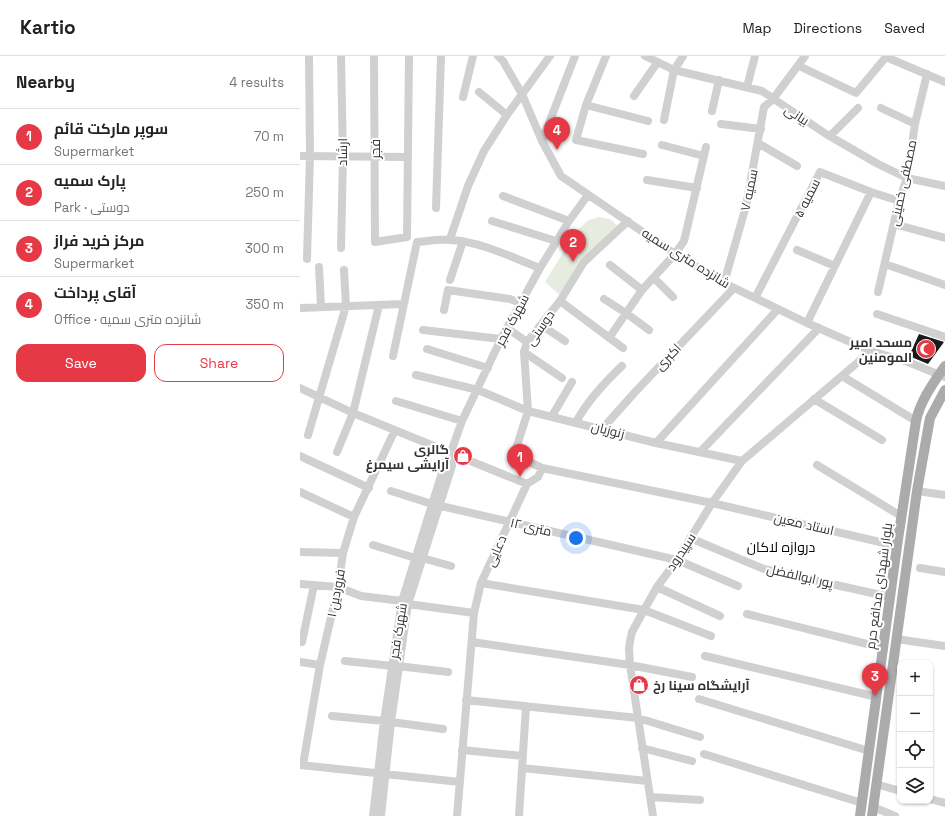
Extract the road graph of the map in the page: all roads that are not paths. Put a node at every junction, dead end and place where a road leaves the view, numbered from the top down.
1 (309, 56) edge
2 (341, 56) edge
3 (374, 56) edge
4 (409, 56) edge
5 (441, 56) edge
6 (473, 56) edge
7 (498, 56) edge
8 (550, 56) edge
9 (574, 56) edge
10 (606, 56) edge
11 (645, 56) edge
12 (683, 56) edge
13 (755, 56) edge
14 (886, 57) edge
15 (801, 59) edge
16 (657, 63) junction
17 (674, 70) junction
18 (927, 74) junction
19 (719, 80) junction
20 (945, 82) edge
21 (748, 87) junction
22 (479, 92) dead end
23 (522, 94) junction
24 (634, 96) dead end
25 (463, 97) dead end
26 (773, 99) junction
27 (586, 105) junction
28 (858, 108) dead end
29 (881, 108) dead end
30 (712, 111) dead end
31 (507, 115) junction
32 (664, 120) dead end
33 (648, 121) dead end
34 (721, 124) dead end
35 (916, 124) junction
36 (760, 129) junction
37 (830, 136) junction
38 (542, 142) junction
39 (758, 143) junction
40 (662, 145) dead end
41 (706, 147) dead end
42 (643, 154) dead end
43 (300, 156) edge
44 (310, 156) junction
45 (375, 156) junction
46 (704, 156) junction
47 (343, 157) junction
48 (408, 157) junction
49 (796, 166) dead end
50 (907, 178) junction
51 (647, 180) dead end
52 (945, 186) edge
53 (697, 188) junction
54 (870, 192) junction
55 (588, 195) junction
56 (503, 196) dead end
57 (899, 201) junction
58 (436, 208) dead end
59 (628, 220) junction
60 (492, 221) dead end
61 (569, 221) junction
62 (894, 224) junction
63 (945, 238) edge
64 (450, 239) junction
65 (463, 241) junction
66 (556, 242) junction
67 (341, 248) dead end
68 (797, 250) dead end
69 (676, 254) junction
70 (307, 259) dead end
71 (885, 264) junction
72 (610, 265) dead end
73 (835, 266) junction
74 (319, 267) dead end
75 (540, 268) junction
76 (344, 270) dead end
77 (654, 278) junction
78 (450, 280) dead end
79 (724, 283) junction
80 (945, 285) edge
81 (734, 288) junction
82 (642, 290) junction
83 (878, 292) dead end
84 (673, 297) dead end
85 (755, 298) junction
86 (604, 299) dead end
87 (560, 300) junction
88 (521, 302) junction
89 (403, 304) junction
90 (379, 305) junction
91 (346, 306) junction
92 (321, 307) junction
93 (300, 308) edge
94 (778, 309) junction
95 (444, 310) dead end
96 (626, 313) junction
97 (877, 314) dead end
98 (807, 323) junction
99 (541, 325) junction
100 (507, 328) junction
101 (819, 328) junction
102 (423, 330) dead end
103 (649, 330) dead end
104 (945, 337) edge
105 (609, 338) junction
106 (501, 339) junction
107 (565, 341) dead end
108 (527, 342) junction
109 (623, 348) dead end
110 (427, 349) dead end
111 (871, 350) junction
112 (524, 352) junction
113 (393, 356) dead end
114 (622, 366) dead end
115 (488, 368) junction
116 (929, 370) junction
117 (943, 372) edge
118 (416, 375) dead end
119 (842, 376) junction
120 (562, 378) dead end
121 (572, 382) dead end
122 (934, 384) junction
123 (300, 388) edge
124 (478, 390) junction
125 (945, 390) edge
126 (319, 397) junction
127 (814, 399) junction
128 (396, 401) dead end
129 (941, 403) edge
130 (528, 411) junction
131 (352, 413) junction
132 (552, 416) junction
133 (462, 421) junction
134 (916, 421) junction
135 (576, 422) junction
136 (603, 428) junction
137 (395, 430) junction
138 (308, 435) dead end
139 (882, 440) dead end
140 (656, 442) junction
141 (337, 452) dead end
142 (451, 452) junction
143 (700, 452) junction
144 (300, 456) edge
145 (742, 461) junction
146 (817, 465) dead end
147 (542, 468) junction
148 (527, 484) junction
149 (369, 488) junction
150 (391, 490) dead end
151 (917, 491) junction
152 (300, 492) edge
153 (945, 495) edge
154 (712, 503) junction
155 (436, 505) junction
156 (901, 516) junction
157 (354, 517) junction
158 (509, 522) junction
159 (690, 538) junction
160 (373, 545) dead end
161 (896, 546) junction
162 (300, 552) edge
163 (343, 553) junction
164 (419, 558) junction
165 (677, 560) junction
166 (452, 566) dead end
167 (920, 568) dead end
168 (945, 572) edge
169 (481, 583) junction
170 (300, 584) edge
171 (314, 585) junction
172 (738, 586) dead end
173 (338, 587) junction
174 (657, 587) junction
175 (890, 597) junction
176 (405, 603) junction
177 (644, 610) junction
178 (474, 613) junction
179 (747, 614) dead end
180 (720, 616) dead end
181 (711, 636) dead end
182 (896, 639) junction
183 (300, 641) edge
184 (472, 642) junction
185 (945, 646) edge
186 (883, 648) junction
187 (704, 656) dead end
188 (345, 661) dead end
189 (300, 662) edge
190 (320, 664) junction
191 (630, 665) junction
192 (396, 666) junction
193 (448, 672) dead end
194 (692, 678) dead end
195 (877, 697) junction
196 (700, 699) dead end
197 (466, 700) junction
198 (526, 706) junction
199 (332, 716) dead end
200 (638, 718) junction
201 (388, 721) junction
202 (443, 729) dead end
203 (700, 737) dead end
204 (642, 748) junction
205 (462, 750) junction
206 (869, 751) junction
207 (704, 754) dead end
208 (523, 756) junction
209 (692, 762) dead end
210 (302, 765) edge
211 (522, 768) junction
212 (382, 773) junction
213 (647, 781) junction
214 (460, 782) junction
215 (876, 784) junction
216 (897, 790) edge
217 (650, 797) junction
218 (700, 800) dead end
219 (933, 800) edge
220 (862, 802) junction
221 (945, 803) edge
222 (872, 812) edge
223 (373, 816) edge
224 (381, 816) edge
225 (457, 816) edge
226 (519, 816) edge
227 (653, 816) edge
228 (860, 816) edge
229 (895, 816) edge

1 - 44 street
2 - 47 street, ارشاد
3 - 45 street, فجر
4 - 48 street
5 - 58 street
6 - 25 street
7 - 23 street, شانزده متری سمیه
8 - 23 street
9 - 38 street
10 - 27 street
11 - 16 street, بیانی
12 - 17 street
13 - 21 street
14 - 15 street
14 - 18 street
15 - 26 street, سمیه ۷
16 - 17 street, بیانی
16 - 24 street
17 - 19 street, بیانی
17 - 32 street
18 - 20 street
18 - 35 street, مصطفی خمینی
19 - 21 street, بیانی
19 - 30 street
21 - 26 street, بیانی
22 - 31 street
23 - 31 street
23 - 38 street, شانزده متری سمیه
26 - 36 street, سمیه ۷
26 - 37 street, بیانی
27 - 33 street
27 - 42 street
28 - 37 street
29 - 35 street
31 - 64 street
34 - 36 street
35 - 50 street, مصطفی خمینی
36 - 39 street, سمیه ۷
37 - 50 street, بیانی
38 - 55 street, شانزده متری سمیه
39 - 49 street
39 - 79 street, سمیه ۷
40 - 46 street
41 - 46 street
43 - 44 street
44 - 47 street
44 - 70 street
45 - 47 street
45 - 48 street
45 - 48 street, فجر
46 - 53 street
47 - 67 street, ارشاد
50 - 52 street, بیانی
50 - 57 street, مصطفی خمینی
51 - 53 street
53 - 69 street
54 - 57 street, سمیه ۵
54 - 73 street
54 - 85 street, سمیه ۵
55 - 59 street, شانزده متری سمیه
55 - 61 street, شهرک فجر
56 - 61 street
57 - 62 street, مصطفی خمینی
59 - 69 street, شانزده متری سمیه
59 - 87 street, دوستی
60 - 66 street
61 - 66 street, شهرک فجر
62 - 63 street
62 - 71 street, مصطفی خمینی
64 - 65 street
64 - 89 street
65 - 75 street
65 - 78 street
66 - 75 street, شهرک فجر
68 - 73 street
69 - 77 street
69 - 79 street, شانزده متری سمیه
71 - 80 street
71 - 83 street, مصطفی خمینی
72 - 82 street
73 - 98 street
74 - 92 street
75 - 88 street, شهرک فجر
76 - 91 street
77 - 82 street
77 - 84 street
79 - 81 street, شانزده متری سمیه
81 - 85 street, شانزده متری سمیه
81 - 136 street, اکبری
82 - 96 street
85 - 94 street, شانزده متری سمیه
86 - 96 street
87 - 99 street, دوستی
87 - 105 street
88 - 95 street
88 - 100 street, شهرک فجر
89 - 90 street
89 - 113 street
90 - 91 street
90 - 131 street
91 - 92 street
91 - 126 street
92 - 93 street
94 - 98 street, شانزده متری سمیه
94 - 140 street
96 - 103 street
96 - 105 street
97 - 104 street
98 - 101 street, شانزده متری سمیه
99 - 107 street
99 - 108 street, دوستی
100 - 106 street, شهرک فجر
100 - 108 street
101 - 111 street, شانزده متری سمیه
101 - 143 street
102 - 106 street
105 - 109 street
106 - 115 street, شهرک فجر
108 - 112 street, دوستی
110 - 115 street
111 - 116 street, شانزده متری سمیه
111 - 119 street, سپیدرود
112 - 120 street
112 - 130 street, دوستی
114 - 135 street
115 - 124 street, شهرک فجر
116 - 117 street, شانزده متری سمیه
116 - 122 street
117 - 122 main road, بلوار شهدای مدافع حرم
118 - 124 street, زنوزیان
119 - 127 street, سپیدرود
119 - 134 street
121 - 132 street
122 - 134 main road, بلوار شهدای مدافع حرم
123 - 126 street
124 - 130 street, زنوزیان
124 - 133 street, شهرک فجر
125 - 129 main road, بلوار شهدای مدافع حرم
126 - 131 street
126 - 138 street
127 - 139 street
127 - 145 street, سپیدرود
128 - 133 street
129 - 151 main road, بلوار شهدای مدافع حرم
130 - 132 street, زنوزیان
130 - 147 street, دوستی
131 - 137 street
131 - 141 street
132 - 135 street, زنوزیان
133 - 142 street, شهرک فجر
134 - 156 main road, بلوار شهدای مدافع حرم
135 - 136 street, زنوزیان
136 - 140 street, زنوزیان
137 - 142 street
137 - 149 street, فروردین ۱
140 - 143 street, زنوزیان
142 - 148 street
142 - 155 street, شهرک فجر
143 - 145 street, زنوزیان
144 - 149 street
145 - 154 street, سپیدرود
146 - 156 street
147 - 148 street, دعایی
147 - 154 street
148 - 158 street, دعایی
149 - 157 street, فروردین ۱
150 - 155 street, ۱۲ متری
151 - 153 street
151 - 182 main road, بلوار شهدای مدافع حرم
152 - 157 street
154 - 159 street, سپیدرود
154 - 161 street, استاد معین
155 - 158 street, ۱۲ متری
155 - 164 street, شهرک فجر
156 - 161 main road, بلوار شهدای مدافع حرم
157 - 163 street, فروردین ۱
158 - 165 street, ۱۲ متری
158 - 169 street, دعایی
159 - 165 street, سپیدرود
159 - 175 street, پور ابوالفضل
160 - 164 street
161 - 175 main road, بلوار شهدای مدافع حرم
162 - 163 street
163 - 173 street, فروردین ۱
164 - 166 street
164 - 176 street, شهرک فجر
165 - 172 street, ۱۲ متری
165 - 174 street, سپیدرود
167 - 168 street
169 - 177 street
169 - 178 street, دعایی
170 - 171 street
171 - 173 street
171 - 183 street
173 - 176 street
173 - 190 street, فروردین ۱
174 - 177 street, سپیدرود
174 - 180 street
175 - 186 main road, بلوار شهدای مدافع حرم
176 - 178 street
176 - 192 street, شهرک فجر
177 - 181 street
177 - 191 street, سپیدرود
178 - 184 street, دعایی
179 - 186 street
182 - 185 street
182 - 215 main road, بلوار شهدای مدافع حرم
184 - 191 street
184 - 197 street, دعایی
186 - 195 main road, بلوار شهدای مدافع حرم
187 - 195 street
188 - 192 street
189 - 190 street
190 - 210 street, فروردین ۱
191 - 194 street
191 - 200 street, سپیدرود
192 - 193 street
192 - 201 street, شهرک فجر
195 - 206 main road, بلوار شهدای مدافع حرم
196 - 206 street
197 - 198 street
197 - 205 street, دعایی
198 - 200 street
198 - 208 street
199 - 201 street
200 - 203 street
200 - 204 street, سپیدرود
201 - 202 street
201 - 212 street, شهرک فجر
204 - 209 street
204 - 213 street, سپیدرود
205 - 208 street
205 - 214 street, دعایی
206 - 220 main road, بلوار شهدای مدافع حرم
207 - 220 street
208 - 211 street
210 - 212 street
211 - 213 street
211 - 226 street
212 - 214 street
212 - 223 street, شهرک فجر
212 - 224 street, شهرک فجر
213 - 217 street, سپیدرود
214 - 225 street, دعایی
215 - 216 street
215 - 222 main road, بلوار شهدای مدافع حرم
217 - 218 street
217 - 227 street, سپیدرود
219 - 221 street
220 - 228 main road, بلوار شهدای مدافع حرم
222 - 229 street

